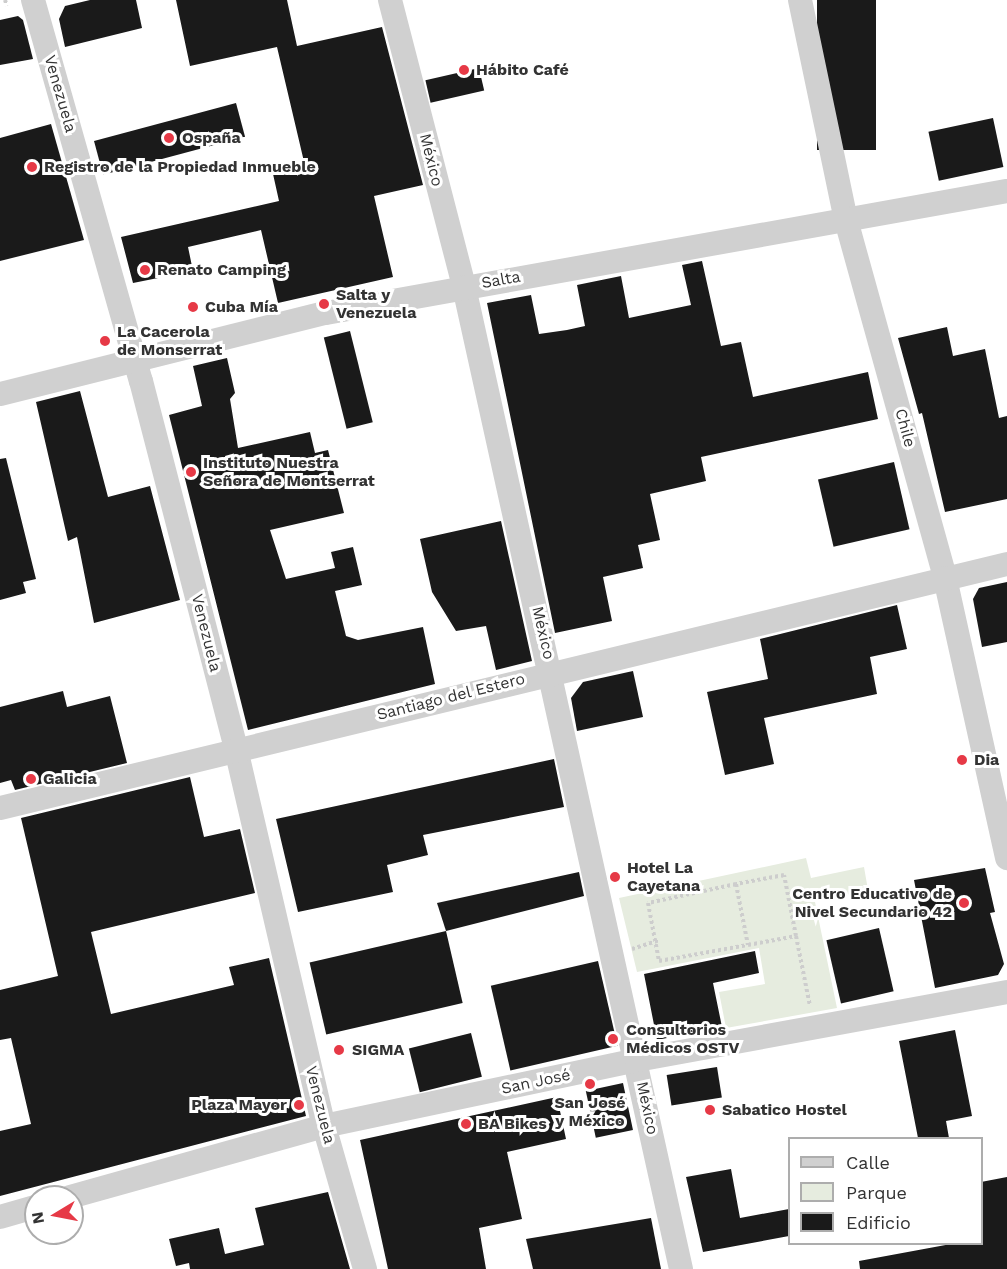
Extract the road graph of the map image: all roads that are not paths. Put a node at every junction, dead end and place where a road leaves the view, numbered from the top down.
1 (33, 0) edge
2 (390, 0) edge
3 (800, 0) edge
4 (1007, 191) edge
5 (846, 220) junction
6 (464, 287) junction
7 (135, 359) junction
8 (0, 394) edge
9 (1007, 564) edge
10 (945, 578) junction
11 (552, 672) junction
12 (236, 749) junction
13 (0, 808) edge
14 (1007, 858) edge
15 (1007, 992) edge
16 (637, 1060) junction
17 (324, 1126) junction
18 (84, 1193) edge
19 (24, 1210) edge
20 (0, 1217) edge
21 (365, 1269) edge
22 (681, 1269) edge

1 - 7 street, Venezuela
2 - 6 street, México
3 - 5 street, Chile
4 - 5 street, Salta
5 - 6 street, Salta
5 - 10 street, Chile
6 - 7 street, Salta
6 - 11 street, México
7 - 8 street, Salta
7 - 12 street, Venezuela
9 - 10 street, Santiago del Estero
10 - 11 street, Santiago del Estero
10 - 14 street, Chile
11 - 12 street, Santiago del Estero
11 - 16 street, México
12 - 13 street, Santiago del Estero
12 - 17 street, Venezuela
15 - 16 street, San José
16 - 17 street, San José
16 - 22 street, México
17 - 18 street, San José
17 - 21 street, Venezuela
19 - 20 street

